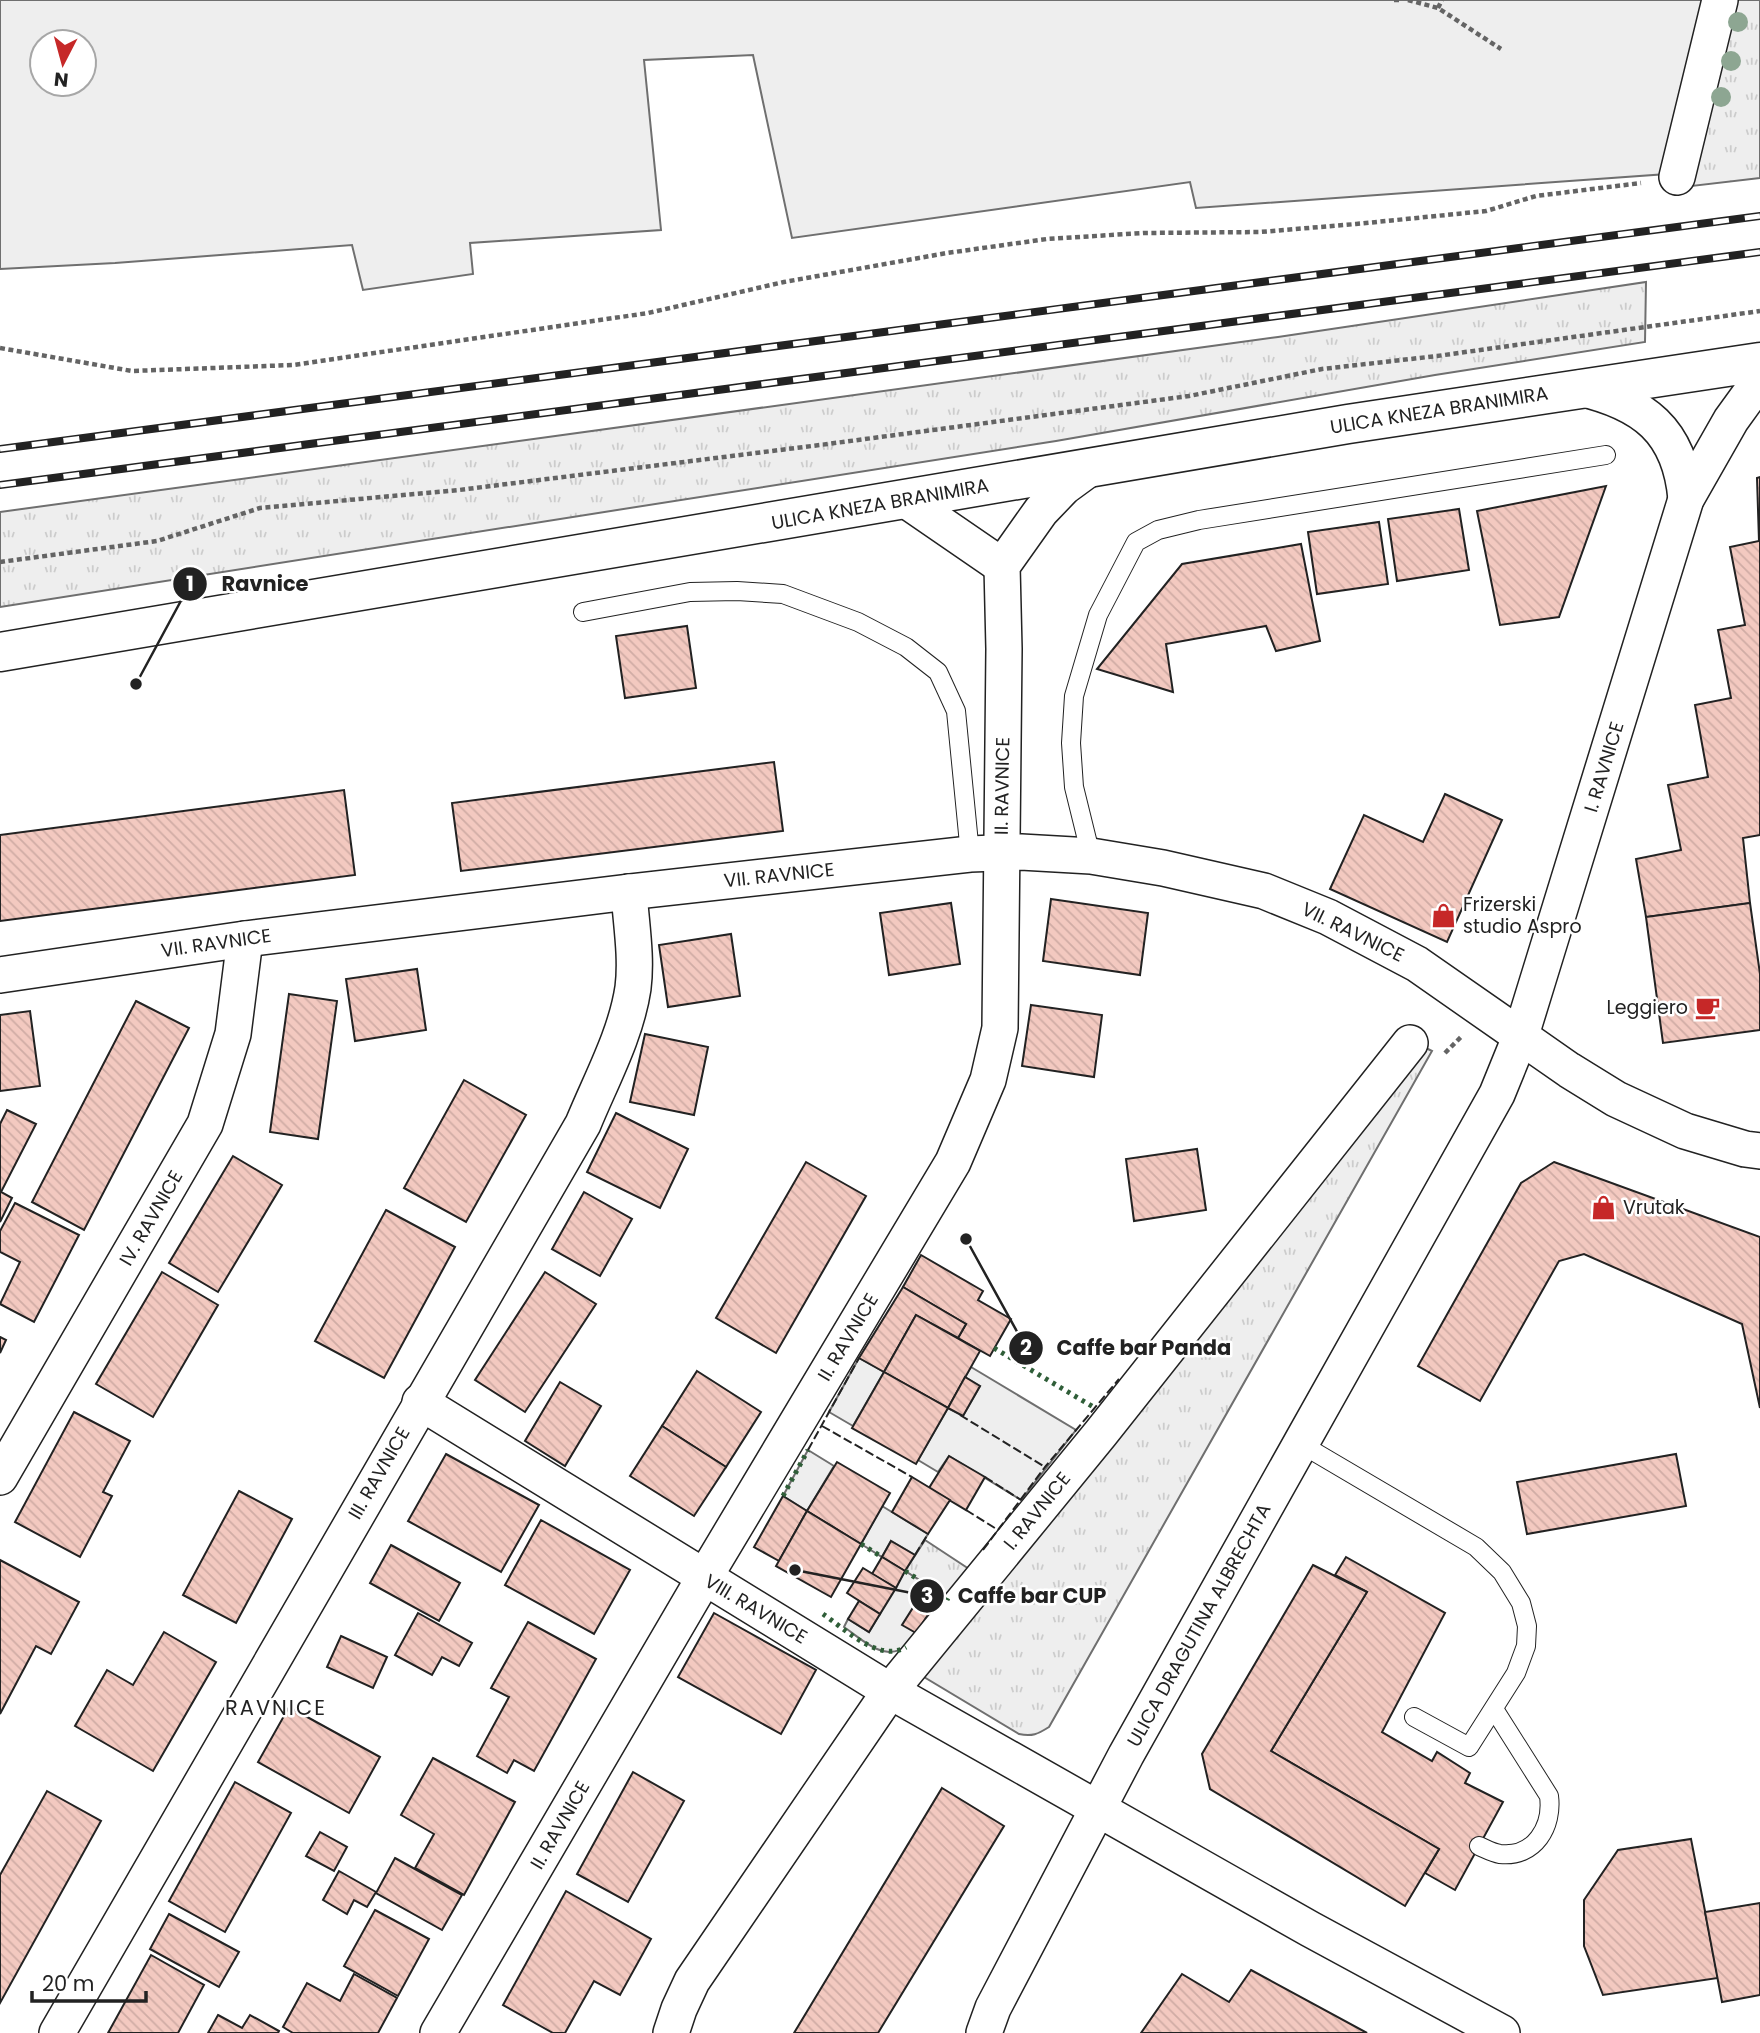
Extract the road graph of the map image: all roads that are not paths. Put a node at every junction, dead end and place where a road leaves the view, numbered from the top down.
1 (1720, 0) edge
2 (1676, 177) road end
3 (1760, 362) edge
4 (1760, 380) edge
5 (1580, 388) junction
6 (1606, 455) dead end
7 (1090, 468) junction
8 (1686, 499) junction
9 (906, 500) junction
10 (1002, 566) junction
11 (583, 612) dead end
12 (0, 652) edge
13 (985, 853) junction
14 (1091, 856) junction
15 (629, 892) junction
16 (245, 939) junction
17 (0, 975) edge
18 (1521, 1035) junction
19 (1410, 1043) dead end
20 (1760, 1151) edge
21 (420, 1402) junction
22 (1301, 1444) junction
23 (0, 1477) edge
24 (704, 1578) junction
25 (890, 1691) junction
26 (1494, 1709) junction
27 (1414, 1717) dead end
28 (1097, 1808) junction
29 (1479, 1846) dead end
30 (1465, 2024) edge
31 (57, 2033) edge
32 (438, 2033) edge
33 (671, 2033) edge
34 (984, 2033) edge
35 (1502, 2033) edge

1 - 2 street
3 - 5 main road, ULICA KNEZA BRANIMIRA
4 - 8 street, I. RAVNICE
5 - 7 main road, ULICA KNEZA BRANIMIRA
5 - 8 street, I. RAVNICE
6 - 14 lane
7 - 9 main road, ULICA KNEZA BRANIMIRA
7 - 10 street
8 - 18 street, I. RAVNICE
9 - 10 street
9 - 12 main road, ULICA KNEZA BRANIMIRA
10 - 13 street, II. RAVNICE
11 - 13 lane
13 - 14 street, VII. RAVNICE
13 - 15 street, VII. RAVNICE
13 - 24 street, II. RAVNICE
14 - 18 street, VII. RAVNICE
15 - 16 street, VII. RAVNICE
15 - 21 street, III. RAVNICE
16 - 17 street, VII. RAVNICE
16 - 23 street, IV. RAVNICE
18 - 20 street, VII. RAVNICE
18 - 22 street, ULICA DRAGUTINA ALBRECHTA
19 - 25 street, I. RAVNICE
21 - 24 street, VIII. RAVNICE
21 - 31 street, III. RAVNICE
22 - 26 lane
22 - 28 street, ULICA DRAGUTINA ALBRECHTA
24 - 25 street, VIII. RAVNICE
24 - 32 street, II. RAVNICE
25 - 28 street, VIII. RAVNICE
25 - 33 street, I. RAVNICE
26 - 27 lane
26 - 29 lane
28 - 30 street
28 - 34 street, ULICA DRAGUTINA ALBRECHTA
30 - 35 street

